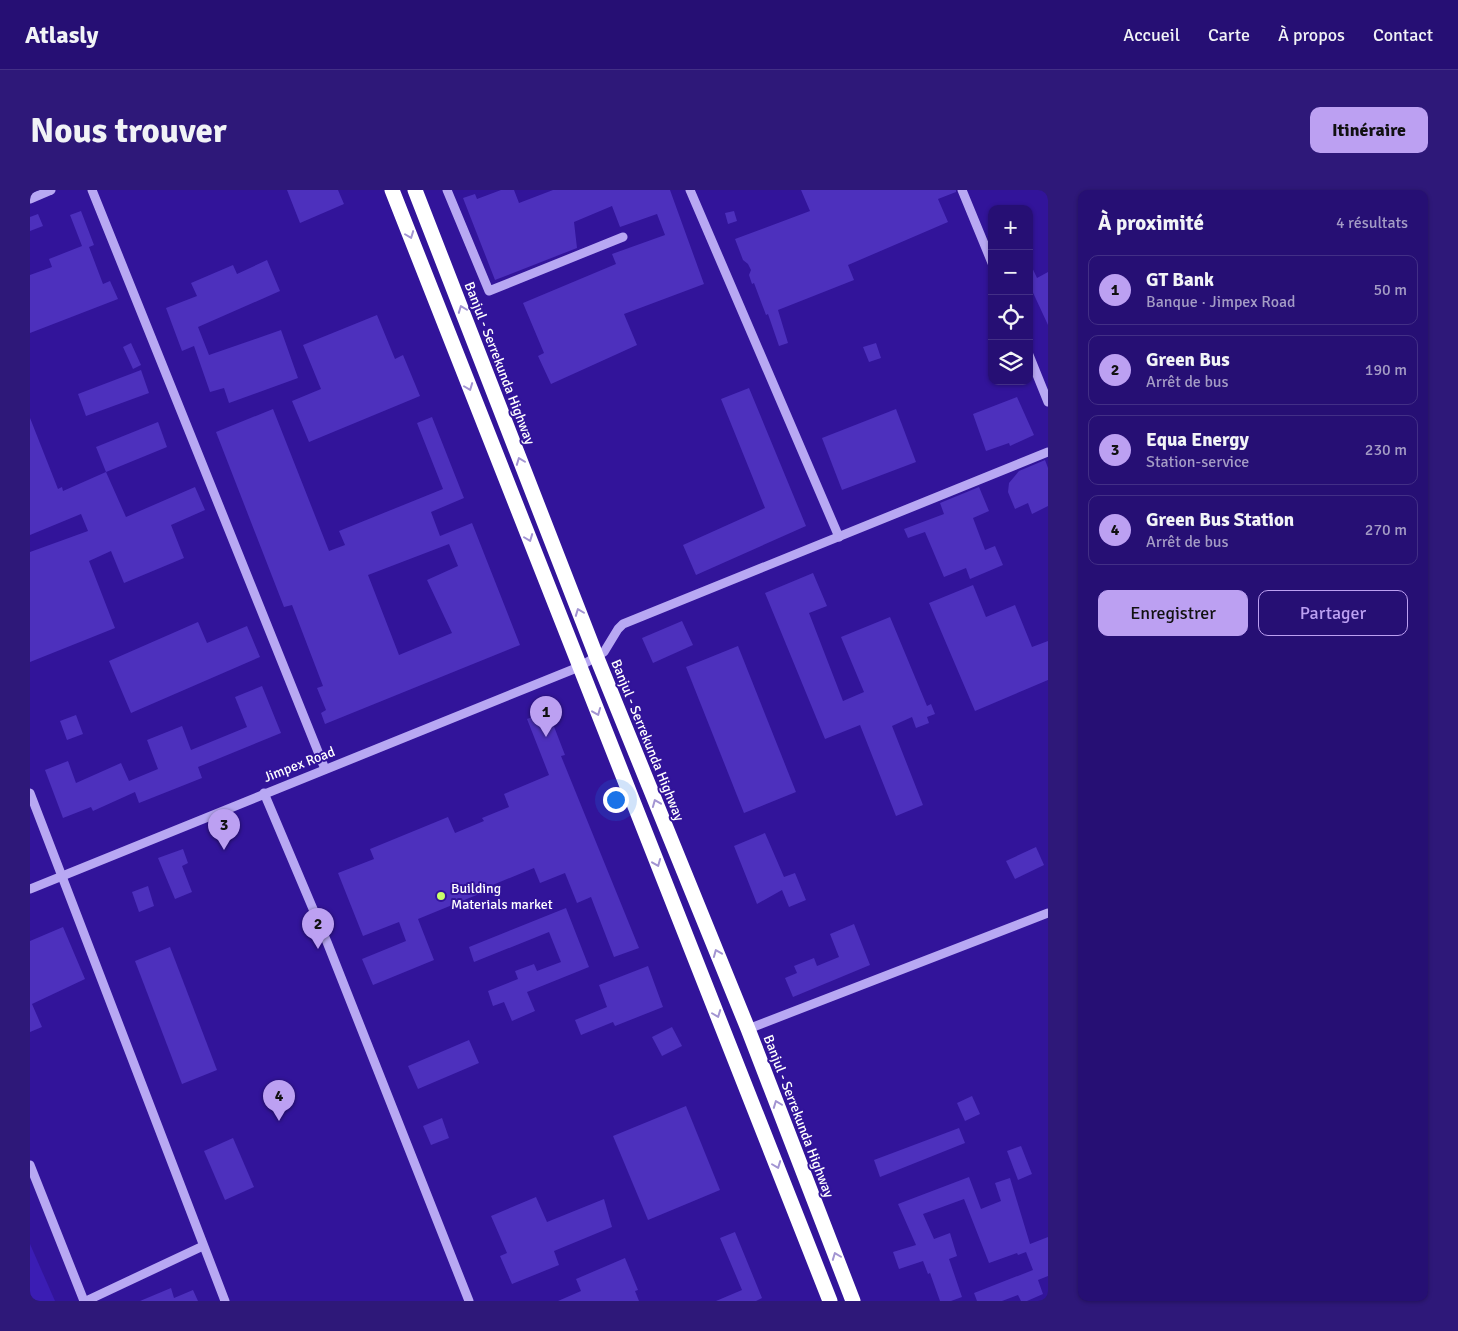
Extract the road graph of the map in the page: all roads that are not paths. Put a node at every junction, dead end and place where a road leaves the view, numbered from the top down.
1 (51, 190) edge
2 (92, 190) edge
3 (392, 190) edge
4 (415, 190) edge
5 (447, 190) edge
6 (690, 190) edge
7 (962, 190) edge
8 (30, 199) edge
9 (623, 237) dead end
10 (988, 253) edge
11 (1033, 365) edge
12 (1048, 402) edge
13 (1048, 452) edge
14 (839, 537) junction
15 (597, 658) junction
16 (579, 667) junction
17 (325, 769) junction
18 (30, 793) edge
19 (264, 793) junction
20 (62, 876) junction
21 (30, 889) edge
22 (1048, 913) edge
23 (748, 1029) junction
24 (30, 1165) edge
25 (203, 1246) junction
26 (85, 1301) edge
27 (225, 1301) edge
28 (469, 1301) edge
29 (830, 1301) edge
30 (853, 1301) edge

1 - 8 street
2 - 17 street
3 -> 16 highway
15 -> 4 highway, Banjul - Serrekunda Highway
5 - 9 street
6 - 14 street
7 - 10 street
11 - 12 street
13 - 14 street
14 - 15 street
15 - 16 street, Jimpex Road
23 -> 15 highway, Banjul - Serrekunda Highway
16 - 17 street, Jimpex Road
16 -> 29 highway
17 - 19 street, Jimpex Road
18 - 20 street
19 - 20 street, Jimpex Road
19 - 28 street
20 - 21 street, Jimpex Road
20 - 25 street
22 - 23 street
30 -> 23 highway, Banjul - Serrekunda Highway
24 - 26 street
25 - 26 street
25 - 27 street

